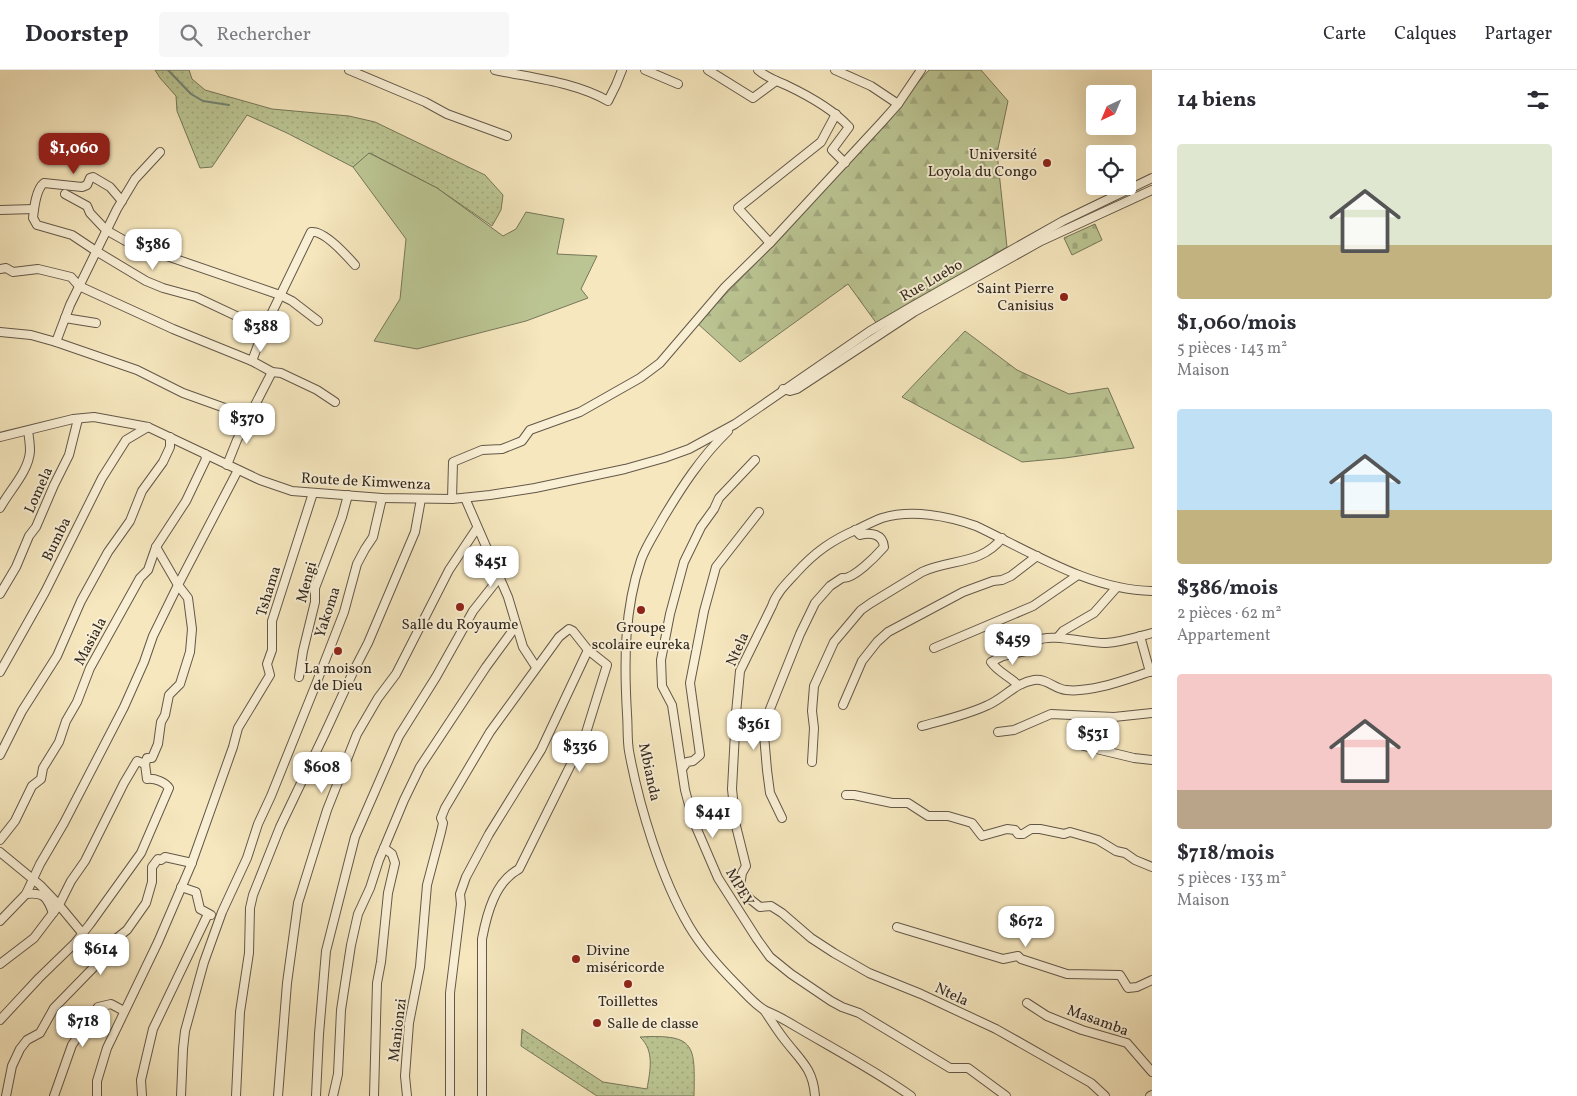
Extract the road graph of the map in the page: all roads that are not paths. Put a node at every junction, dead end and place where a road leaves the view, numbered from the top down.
1 (349, 70) edge
2 (495, 70) edge
3 (622, 70) edge
4 (645, 70) edge
5 (708, 70) edge
6 (758, 70) edge
7 (835, 70) edge
8 (922, 70) edge
9 (776, 81) junction
10 (678, 84) dead end
11 (898, 104) junction
12 (836, 114) junction
13 (507, 136) dead end
14 (821, 142) junction
15 (832, 150) junction
16 (160, 152) dead end
17 (845, 163) junction
18 (1152, 178) edge
19 (1152, 190) edge
20 (65, 194) dead end
21 (122, 201) junction
22 (34, 209) junction
23 (0, 210) edge
24 (106, 230) junction
25 (770, 243) junction
26 (96, 251) junction
27 (356, 266) dead end
28 (0, 269) edge
29 (79, 286) junction
30 (280, 295) junction
31 (65, 318) junction
32 (318, 321) dead end
33 (96, 323) dead end
34 (264, 329) junction
35 (0, 332) edge
36 (56, 342) junction
37 (252, 361) junction
38 (272, 372) junction
39 (784, 389) junction
40 (335, 402) dead end
41 (250, 417) junction
42 (78, 419) junction
43 (735, 424) junction
44 (148, 428) junction
45 (28, 431) junction
46 (0, 437) edge
47 (170, 438) junction
48 (205, 454) junction
49 (756, 460) dead end
50 (227, 464) junction
51 (238, 470) junction
52 (313, 493) junction
53 (348, 495) junction
54 (382, 498) junction
55 (465, 498) junction
56 (421, 499) junction
57 (452, 499) junction
58 (0, 508) edge
59 (759, 512) dead end
60 (477, 528) junction
61 (854, 530) junction
62 (1002, 538) junction
63 (156, 548) junction
64 (1037, 556) junction
65 (1078, 575) junction
66 (499, 578) junction
67 (178, 586) junction
68 (1116, 587) junction
69 (1152, 591) edge
70 (0, 594) edge
71 (516, 626) junction
72 (1152, 633) edge
73 (1140, 636) junction
74 (1058, 637) junction
75 (934, 648) dead end
76 (588, 650) junction
77 (536, 667) junction
78 (1151, 671) edge
79 (0, 672) edge
80 (299, 677) dead end
81 (1018, 685) junction
82 (843, 705) dead end
83 (1152, 712) edge
84 (1084, 716) junction
85 (922, 726) dead end
86 (998, 732) dead end
87 (0, 755) edge
88 (1152, 760) edge
89 (812, 762) dead end
90 (144, 764) junction
91 (682, 769) junction
92 (846, 795) dead end
93 (782, 818) dead end
94 (0, 840) edge
95 (384, 848) junction
96 (0, 852) edge
97 (192, 863) junction
98 (1152, 867) edge
99 (33, 878) junction
100 (182, 887) junction
101 (26, 894) junction
102 (59, 905) junction
103 (222, 912) junction
104 (53, 913) junction
105 (208, 914) junction
106 (0, 922) edge
107 (897, 927) dead end
108 (83, 934) junction
109 (0, 964) edge
110 (1152, 980) edge
111 (1028, 1004) dead end
112 (764, 1010) junction
113 (124, 1011) junction
114 (0, 1020) edge
115 (1152, 1072) edge
116 (901, 1093) edge
117 (9, 1095) edge
118 (54, 1096) edge
119 (97, 1096) edge
120 (142, 1096) edge
121 (182, 1096) edge
122 (236, 1096) edge
123 (278, 1096) edge
124 (316, 1096) edge
125 (333, 1096) edge
126 (374, 1096) edge
127 (407, 1096) edge
128 (450, 1096) edge
129 (482, 1096) edge
130 (815, 1096) edge
131 (911, 1096) edge
132 (1006, 1096) edge
133 (1105, 1096) edge

1 - 13 street
2 - 3 street
4 - 10 street
5 - 9 street
6 - 9 street
7 - 11 street
8 - 11 street
9 - 12 street
11 - 17 street
12 - 14 street
12 - 15 street
14 - 15 street
14 - 25 street
15 - 17 street
16 - 21 street
17 - 25 street
18 - 39 street, Rue Luebo
19 - 39 street
20 - 24 street
21 - 22 street
21 - 24 street
22 - 23 street
22 - 26 street
24 - 26 street
24 - 30 street
25 - 57 street
26 - 29 street
26 - 34 street
27 - 30 street
28 - 29 street
29 - 31 street
29 - 37 street
30 - 32 street
30 - 34 street
31 - 33 street
31 - 36 street
34 - 37 street
35 - 36 street
36 - 41 street
37 - 38 street
38 - 40 street
38 - 41 street
39 - 43 street, Rue Luebo
41 - 50 street
42 - 44 street, Route de Kimwenza
42 - 45 street, Route de Kimwenza
42 - 70 street, Lomela
43 - 55 street, Route de Kimwenza
43 - 112 street, Mbianda
44 - 47 street, Route de Kimwenza
44 - 79 street, Bumba
45 - 46 street, Route de Kimwenza
45 - 58 street
47 - 48 street, Route de Kimwenza
47 - 87 street
48 - 50 street, Route de Kimwenza
48 - 63 street, Masiala
49 - 91 street, MPEY
50 - 51 street, Route de Kimwenza
51 - 52 street, Route de Kimwenza
51 - 67 street
52 - 53 street, Route de Kimwenza
52 - 97 street, Tshama
53 - 54 street, Route de Kimwenza
53 - 80 street, Mengi
54 - 56 street, Route de Kimwenza
54 - 103 street, Yakoma
55 - 57 street, Route de Kimwenza
55 - 60 street
56 - 57 street, Route de Kimwenza
56 - 122 street
59 - 91 street
60 - 66 street
60 - 123 street
61 - 62 street, Ntela
61 - 93 street
61 - 133 street, Ntela
62 - 64 street, Ntela
62 - 89 street
63 - 67 street
63 - 94 street, Masiala
64 - 65 street, Ntela
64 - 82 street
65 - 68 street, Ntela
65 - 75 street
66 - 71 street
66 - 124 street
67 - 90 street
67 - 99 street
68 - 69 street, Ntela
68 - 74 street
71 - 77 street
71 - 95 street
72 - 73 street
73 - 74 street
73 - 78 street
74 - 81 street
76 - 77 street, Manionzi
76 - 128 street
76 - 129 street
77 - 127 street, Manionzi
78 - 81 street
81 - 85 street
83 - 84 street
84 - 86 street
84 - 88 street
90 - 102 street
90 - 108 street
91 - 132 street, MPEY
92 - 98 street
95 - 125 street
95 - 126 street
96 - 99 street
97 - 100 street, Tshama
97 - 117 street
99 - 101 street
99 - 102 street
100 - 105 street
100 - 113 street, Tshama
101 - 104 street
101 - 106 street
102 - 104 street
102 - 108 street
103 - 105 street
103 - 121 street, Yakoma
104 - 109 street
105 - 120 street
107 - 110 street
108 - 114 street
111 - 115 street, Masamba
112 - 116 street, Mbianda
112 - 130 street
113 - 118 street
113 - 119 street, Tshama
116 - 131 street, Mbianda

